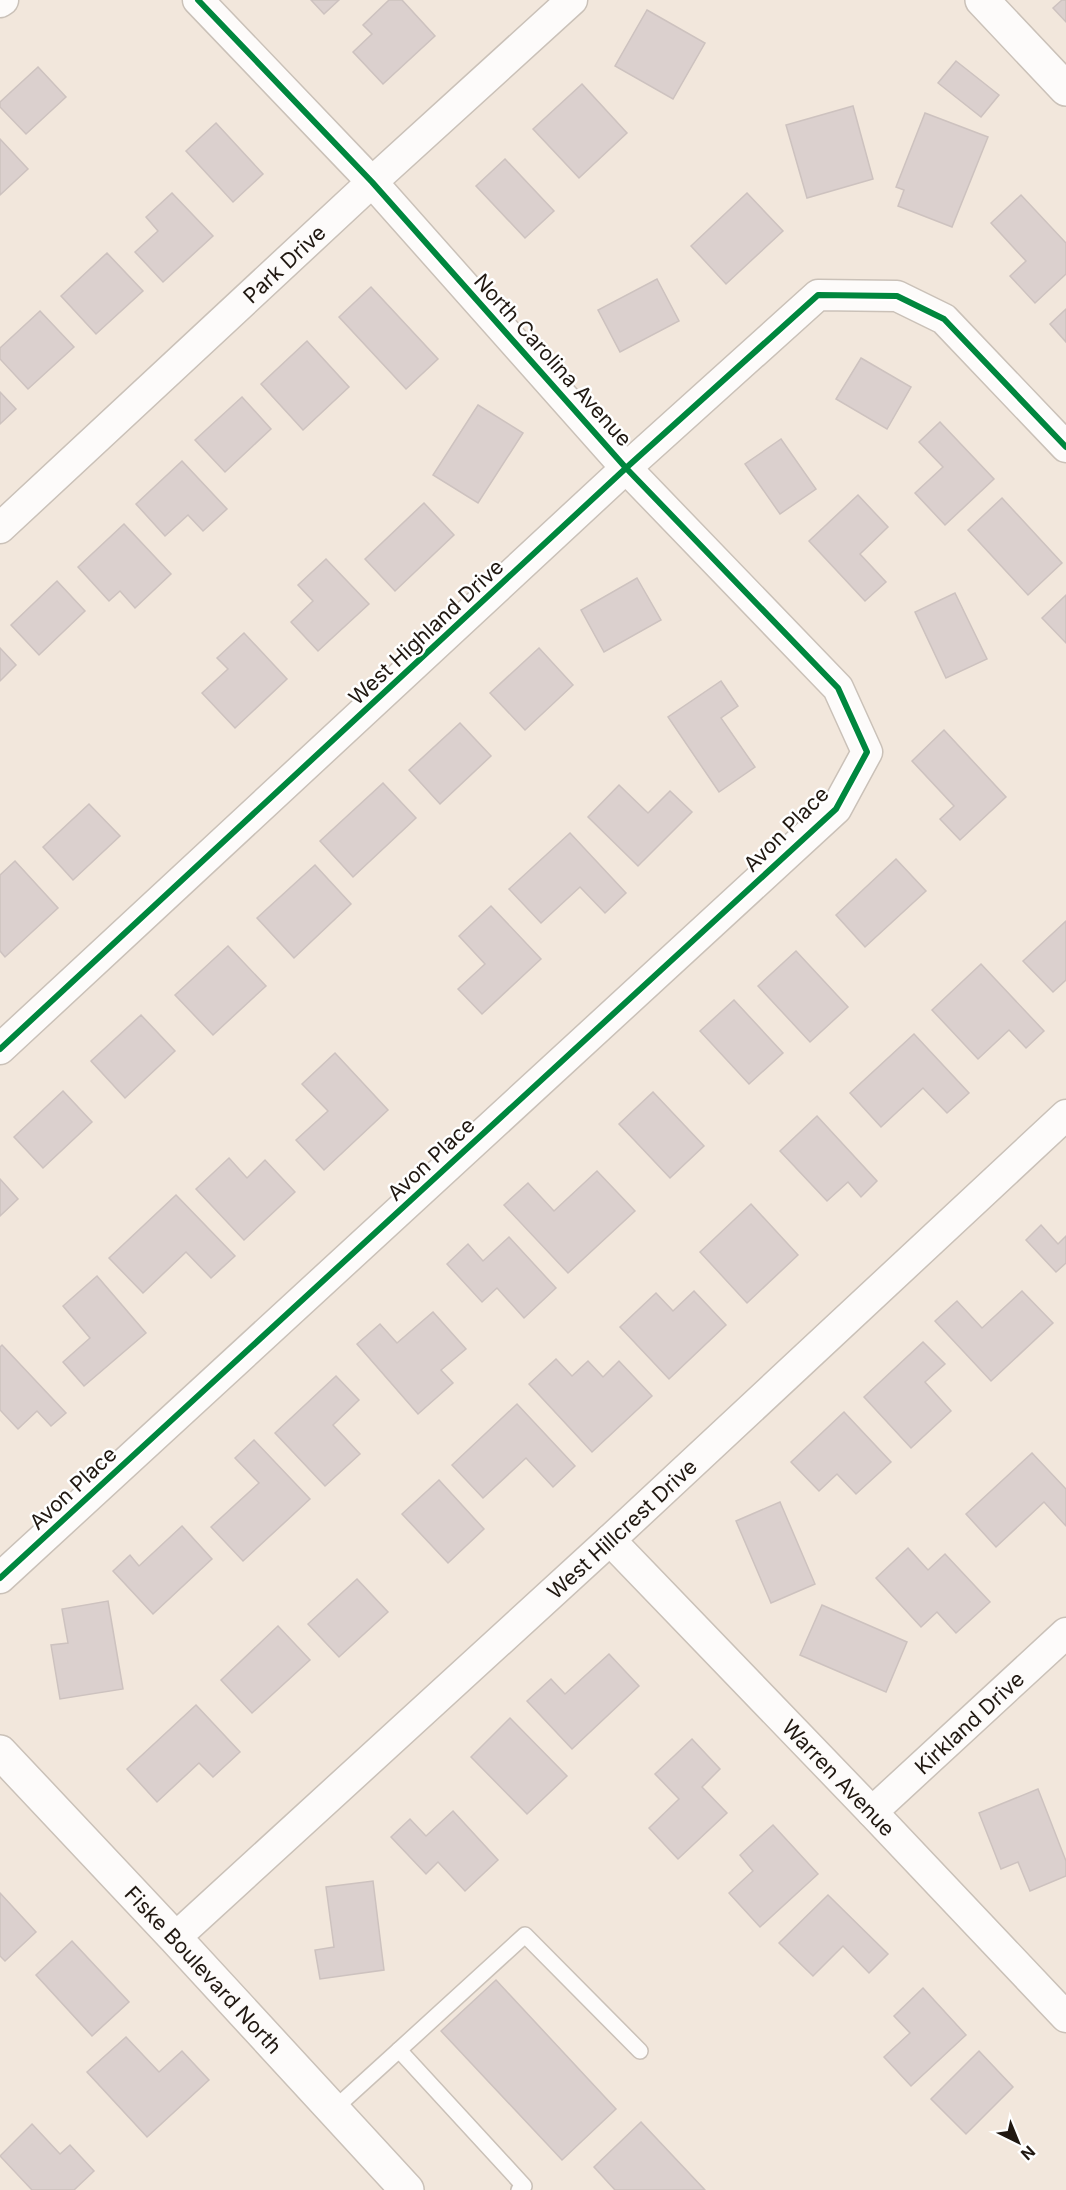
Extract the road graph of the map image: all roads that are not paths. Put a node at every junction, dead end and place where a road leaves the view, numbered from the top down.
1 (198, 0) edge
2 (572, 0) edge
3 (982, 0) edge
4 (1066, 89) edge
5 (372, 182) junction
6 (1066, 447) edge
7 (626, 468) junction
8 (0, 528) edge
9 (867, 752) joint
10 (0, 1049) edge
11 (1066, 1115) edge
12 (610, 1540) junction
13 (0, 1578) edge
14 (1066, 1633) edge
15 (0, 1752) edge
16 (872, 1812) junction
17 (175, 1938) junction
18 (1066, 2017) edge
19 (399, 2050) junction
20 (640, 2051) dead end
21 (333, 2110) junction
22 (407, 2190) edge
23 (519, 2190) edge

1 - 5 street, North Carolina Avenue
2 - 5 street, Park Drive
3 - 4 street
5 - 7 street, North Carolina Avenue
5 - 8 street, Park Drive
6 - 7 street, West Highland Drive
7 - 9 street, North Carolina Avenue
7 - 10 street, West Highland Drive
9 - 13 street, Avon Place
11 - 12 street, West Hillcrest Drive
12 - 16 street, Warren Avenue
12 - 17 street, West Hillcrest Drive
14 - 16 street, Kirkland Drive
15 - 17 street, Fiske Boulevard North
16 - 18 street, Warren Avenue
17 - 21 street, Fiske Boulevard North
19 - 20 lane
19 - 21 lane
19 - 23 lane
21 - 22 street, Fiske Boulevard North

